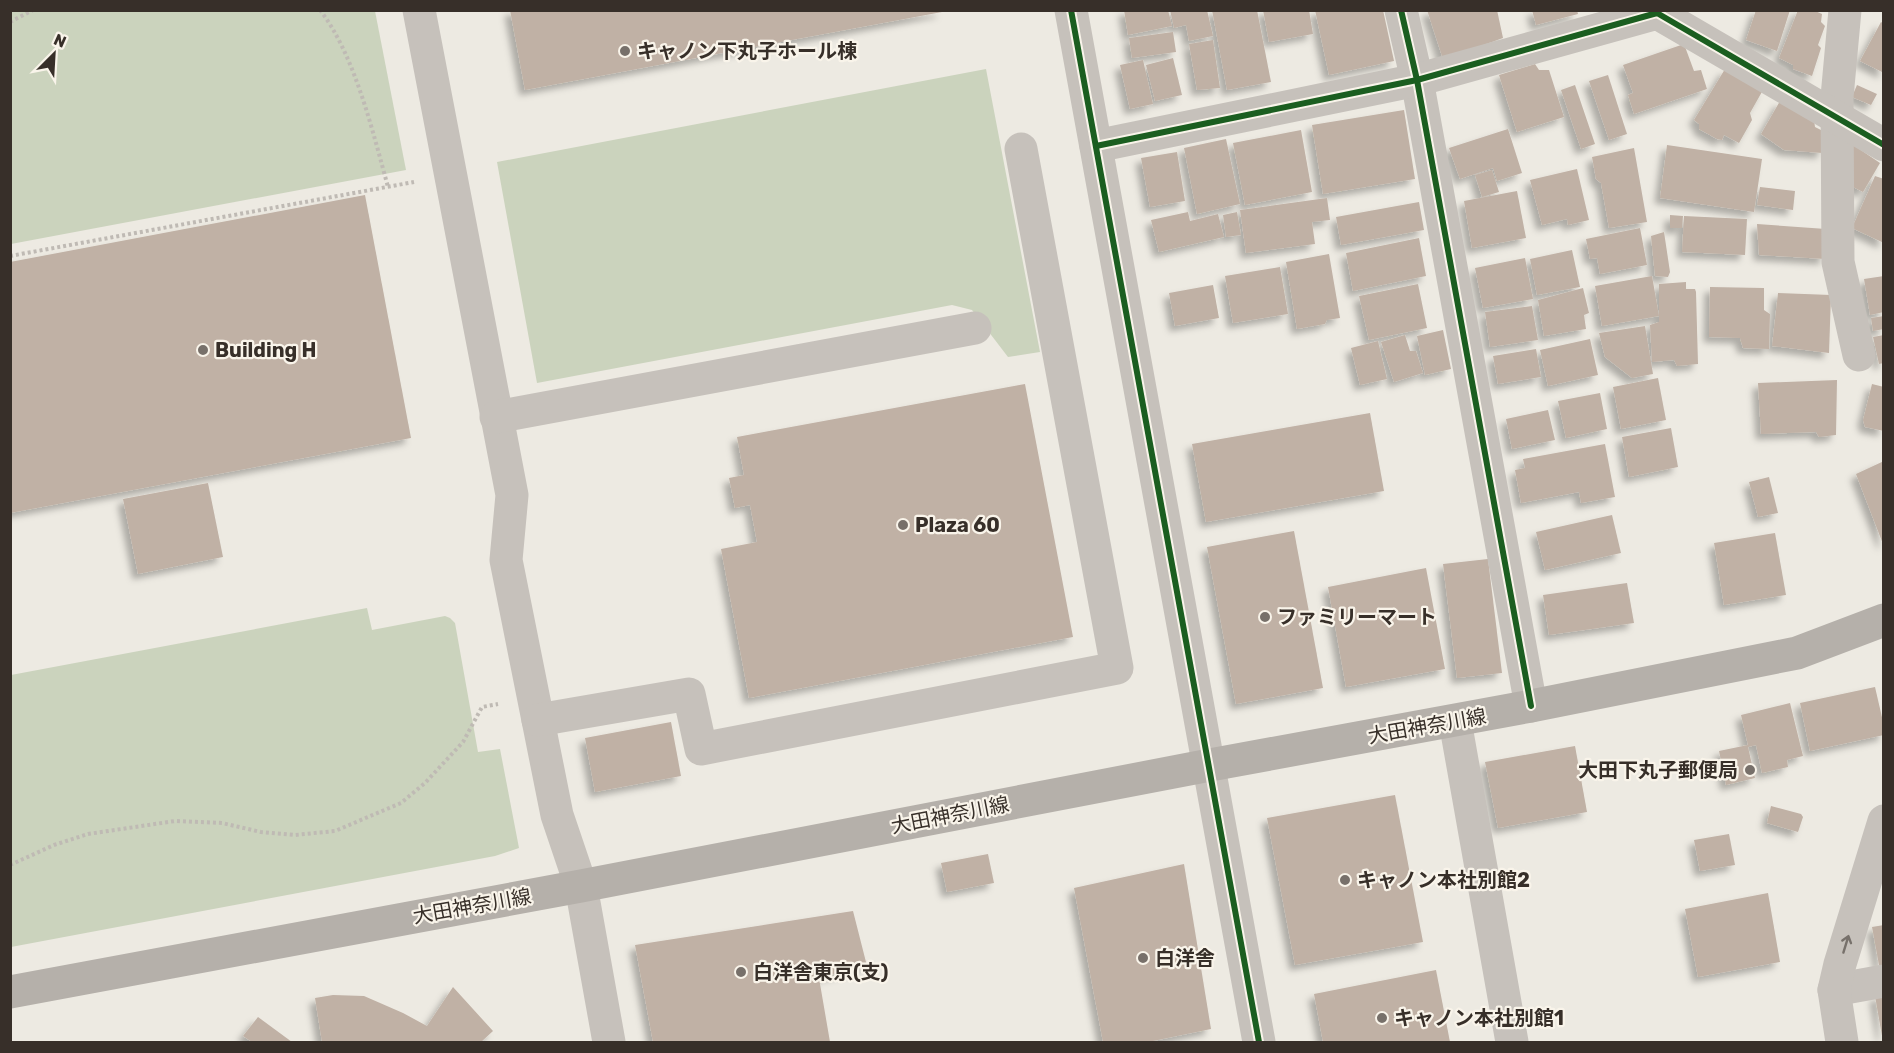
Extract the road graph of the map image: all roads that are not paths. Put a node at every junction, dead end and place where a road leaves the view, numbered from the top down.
1 (419, 10) edge
2 (1071, 10) edge
3 (1401, 10) edge
4 (1845, 10) edge
5 (1643, 13) edge
6 (1417, 80) junction
7 (1838, 117) junction
8 (1884, 145) edge
9 (1096, 146) junction
10 (1021, 149) dead end
11 (975, 328) dead end
12 (1860, 355) dead end
13 (496, 417) junction
14 (1884, 620) edge
15 (1531, 706) junction
16 (536, 709) junction
17 (1455, 721) junction
18 (1210, 765) junction
19 (1884, 821) edge
20 (581, 886) junction
21 (1884, 981) edge
22 (1834, 990) junction
23 (10, 992) edge
24 (609, 1042) edge
25 (1259, 1042) edge
26 (1512, 1042) edge
27 (1842, 1042) edge

1 - 13 street
2 - 9 street
3 - 6 street
4 - 7 street
5 - 6 street
5 - 7 street
6 - 9 street
6 - 15 street
7 - 8 street
7 - 12 street
9 - 18 street
10 - 16 street
11 - 13 street
13 - 16 street
14 - 15 main road, 大田神奈川線
15 - 17 main road, 大田神奈川線
16 - 20 street
17 - 18 main road, 大田神奈川線
17 - 26 street
18 - 20 main road, 大田神奈川線
18 - 25 street
22 -> 19 street
20 - 23 main road, 大田神奈川線
20 - 24 street
21 - 22 street
22 - 27 street

